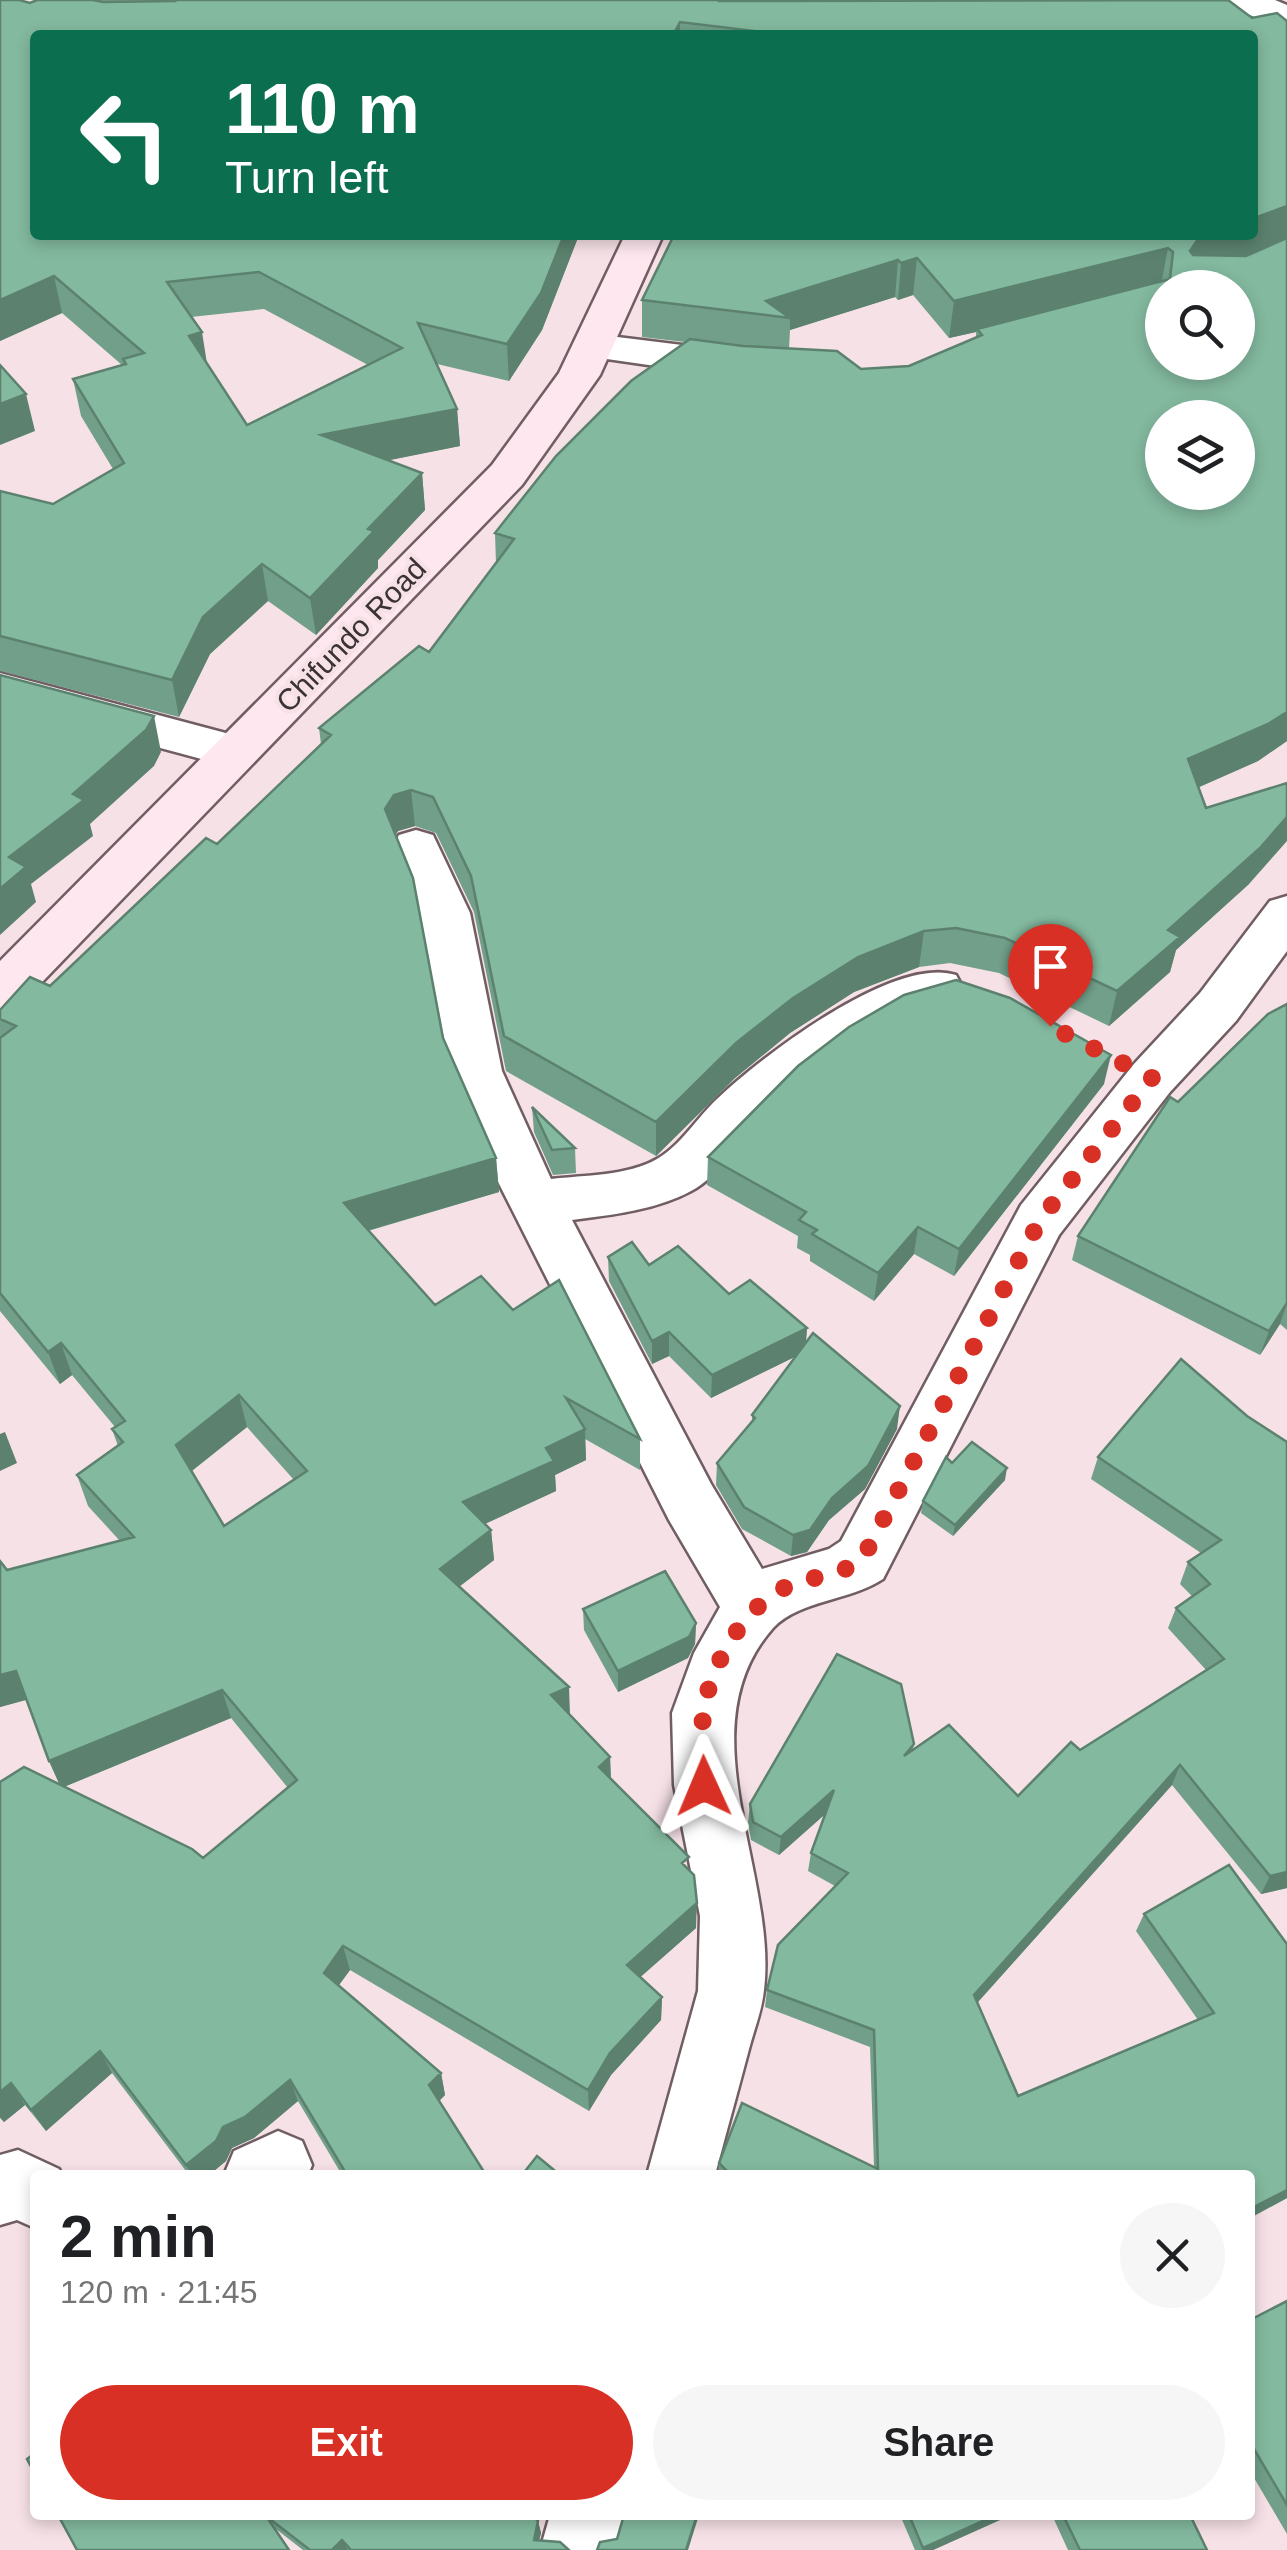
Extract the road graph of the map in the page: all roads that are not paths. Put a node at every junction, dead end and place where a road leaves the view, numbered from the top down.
1 (1244, 0) edge
2 (1287, 18) edge
3 (642, 240) edge
4 (593, 346) junction
5 (784, 371) edge
6 (0, 689) edge
7 (235, 752) junction
8 (416, 847) dead end
9 (1287, 914) edge
10 (983, 992) edge
11 (0, 993) edge
12 (1102, 1052) edge
13 (1152, 1078) junction
14 (538, 1203) junction
15 (752, 1608) junction
16 (682, 2170) edge
17 (0, 2190) edge
18 (30, 2191) edge
19 (586, 2520) edge
20 (577, 2550) edge

1 - 2 street
3 - 4 street, Chifundo Road
4 - 5 street
4 - 7 street, Chifundo Road
6 - 7 street
7 - 11 street, Chifundo Road
8 - 14 street
9 - 13 street
10 - 14 street
12 - 13 street
13 - 15 street
14 - 15 street
15 - 16 street
17 - 18 street
19 - 20 street

